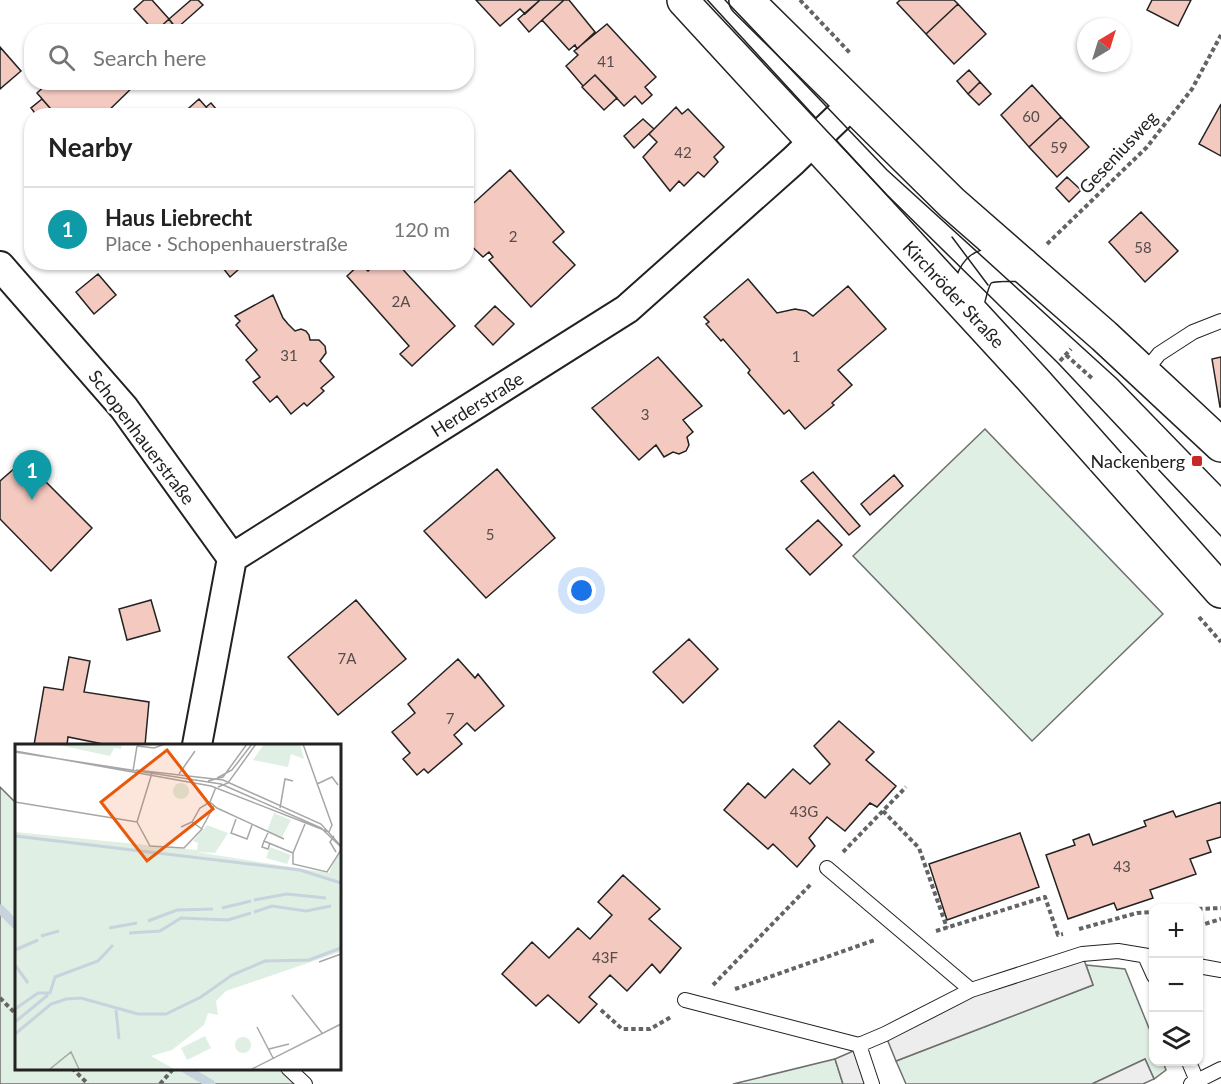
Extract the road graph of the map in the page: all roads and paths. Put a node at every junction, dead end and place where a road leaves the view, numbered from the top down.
1 (684, 0) edge
2 (746, 0) edge
3 (1221, 35) edge
4 (851, 105) junction
5 (813, 141) junction
6 (1032, 256) junction
7 (0, 266) edge
8 (966, 307) junction
9 (1221, 321) edge
10 (1066, 355) dead end
11 (1144, 373) junction
12 (1094, 379) dead end
13 (1221, 445) edge
14 (232, 558) junction
15 (1221, 591) edge
16 (197, 744) edge
17 (906, 787) dead end
18 (883, 811) junction
19 (827, 868) junction
20 (1221, 908) edge
21 (1203, 909) edge
22 (1149, 912) edge
23 (1221, 919) edge
24 (1203, 924) edge
25 (947, 928) junction
26 (906, 935) junction
27 (1149, 956) edge
28 (1203, 967) edge
29 (1221, 970) edge
30 (971, 990) junction
31 (0, 998) edge
32 (691, 1001) junction
33 (601, 1011) dead end
34 (15, 1013) edge
35 (859, 1045) junction
36 (1190, 1066) edge
37 (73, 1069) edge
38 (173, 1069) edge
39 (289, 1069) edge
40 (1221, 1069) edge
41 (1194, 1082) edge
42 (88, 1084) edge
43 (161, 1084) edge
44 (305, 1084) edge
45 (872, 1084) edge

1 - 5 main road, Kirchröder Straße
2 - 4 main road
3 - 6 path, Geseniusweg
4 - 5 street, Herderstraße
4 - 6 main road
5 - 8 main road, Kirchröder Straße
5 - 14 street, Herderstraße
6 - 8 main road
6 - 11 main road
7 - 14 street, Schopenhauerstraße
8 - 15 main road, Kirchröder Straße
9 - 11 lane
10 - 12 path
11 - 13 main road
14 - 16 street
17 - 18 path
18 - 19 path
18 - 25 path
19 - 26 lane
19 - 32 path
20 - 21 path
22 - 25 path
23 - 24 path
25 - 26 path
26 - 30 lane
26 - 32 path
27 - 30 lane
28 - 29 lane
30 - 35 lane
31 - 34 path
32 - 33 path
32 - 35 lane
35 - 45 lane
36 - 41 lane
37 - 42 path
38 - 43 path
39 - 44 lane
40 - 41 lane

